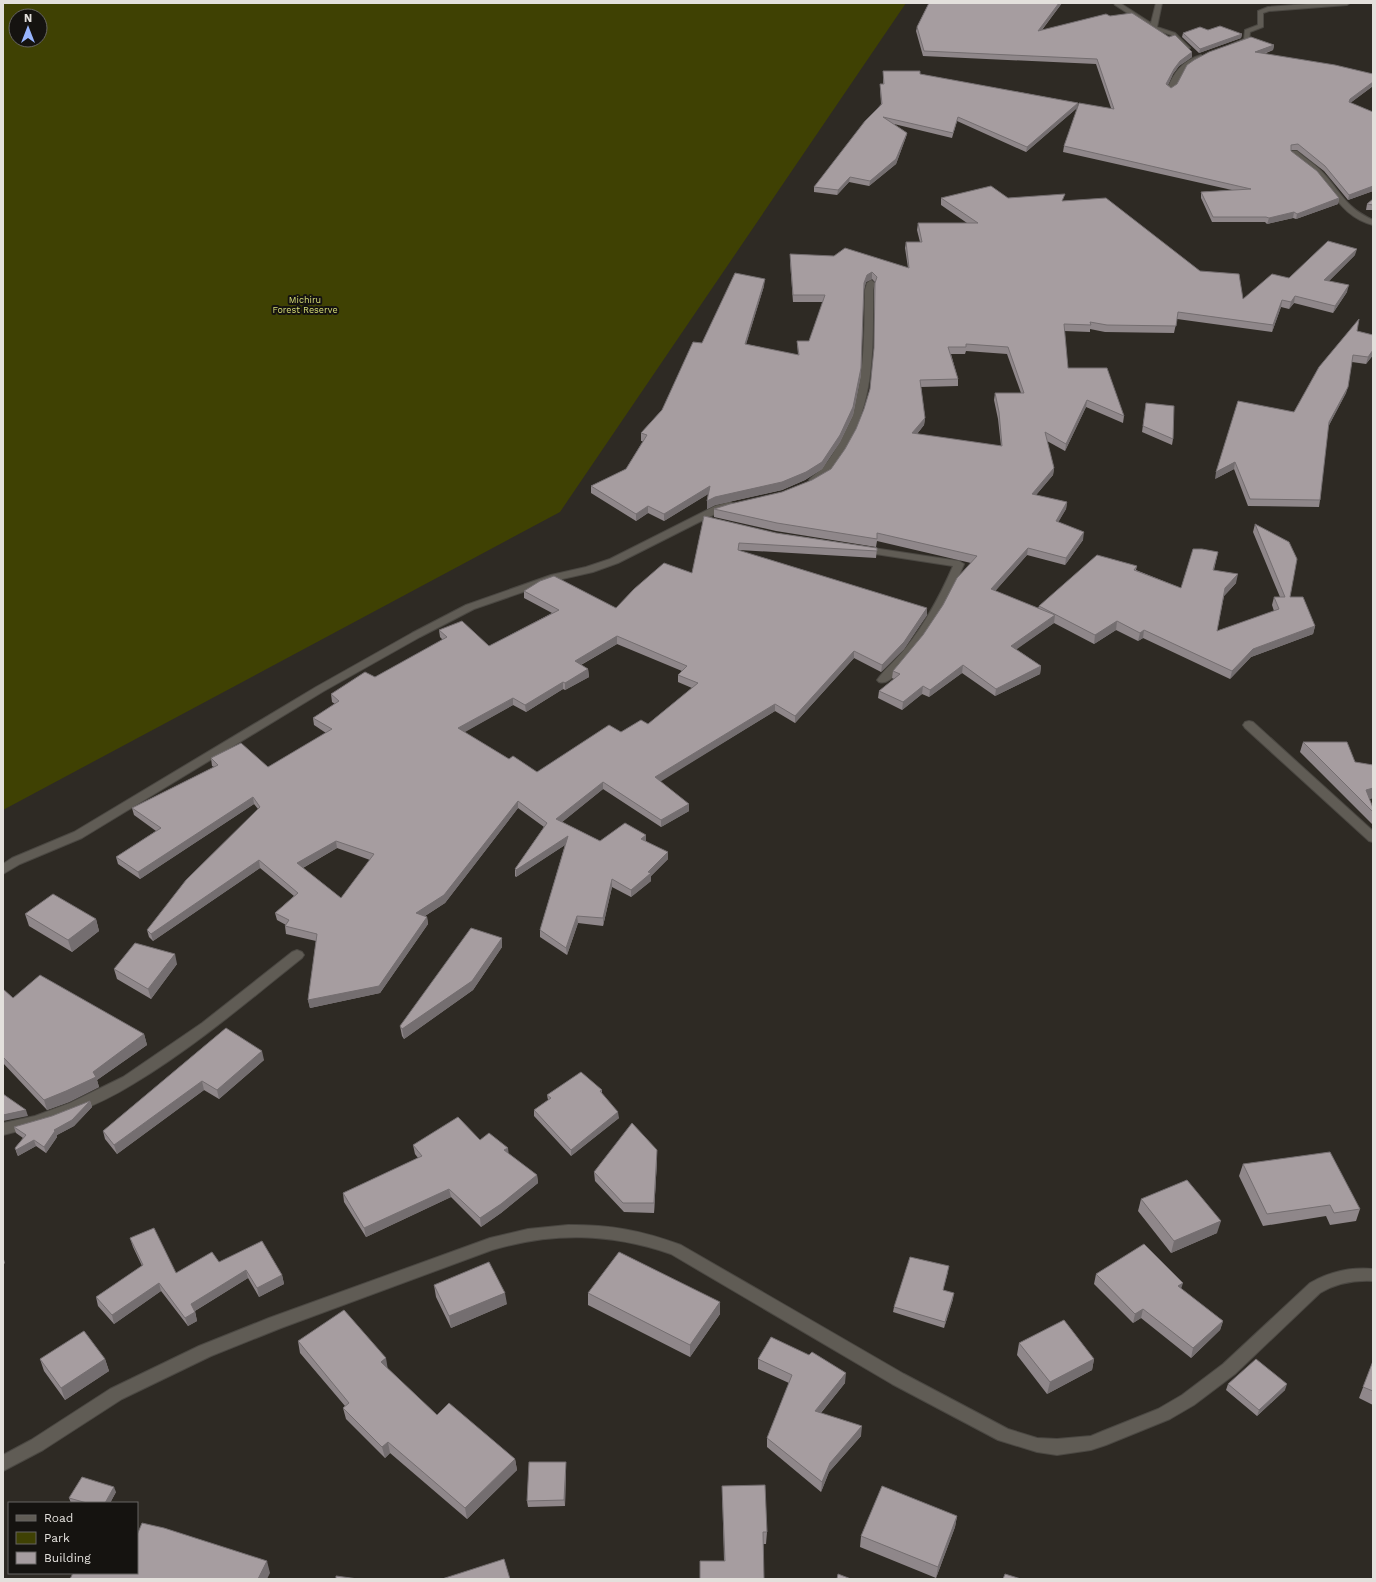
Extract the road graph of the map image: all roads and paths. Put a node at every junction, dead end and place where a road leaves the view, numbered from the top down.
1 (1159, 3) edge
2 (1346, 3) edge
3 (1117, 4) dead end
4 (1154, 28) junction
5 (1226, 48) edge
6 (1171, 90) edge
7 (1294, 153) edge
8 (1373, 223) edge
9 (871, 283) edge
10 (804, 486) edge
11 (742, 502) edge
12 (700, 518) junction
13 (715, 522) edge
14 (849, 547) edge
15 (883, 680) dead end
16 (1249, 725) dead end
17 (1373, 838) edge
18 (3, 870) edge
19 (297, 955) dead end
20 (3, 1129) edge
21 (1373, 1275) edge
22 (3, 1463) edge

1 - 4 street
2 - 5 street
3 - 4 street
4 - 6 street
7 - 8 street
9 - 10 street
11 - 12 street
12 - 13 street
12 - 18 street
14 - 15 street
16 - 17 street
19 - 20 street
21 - 22 street

